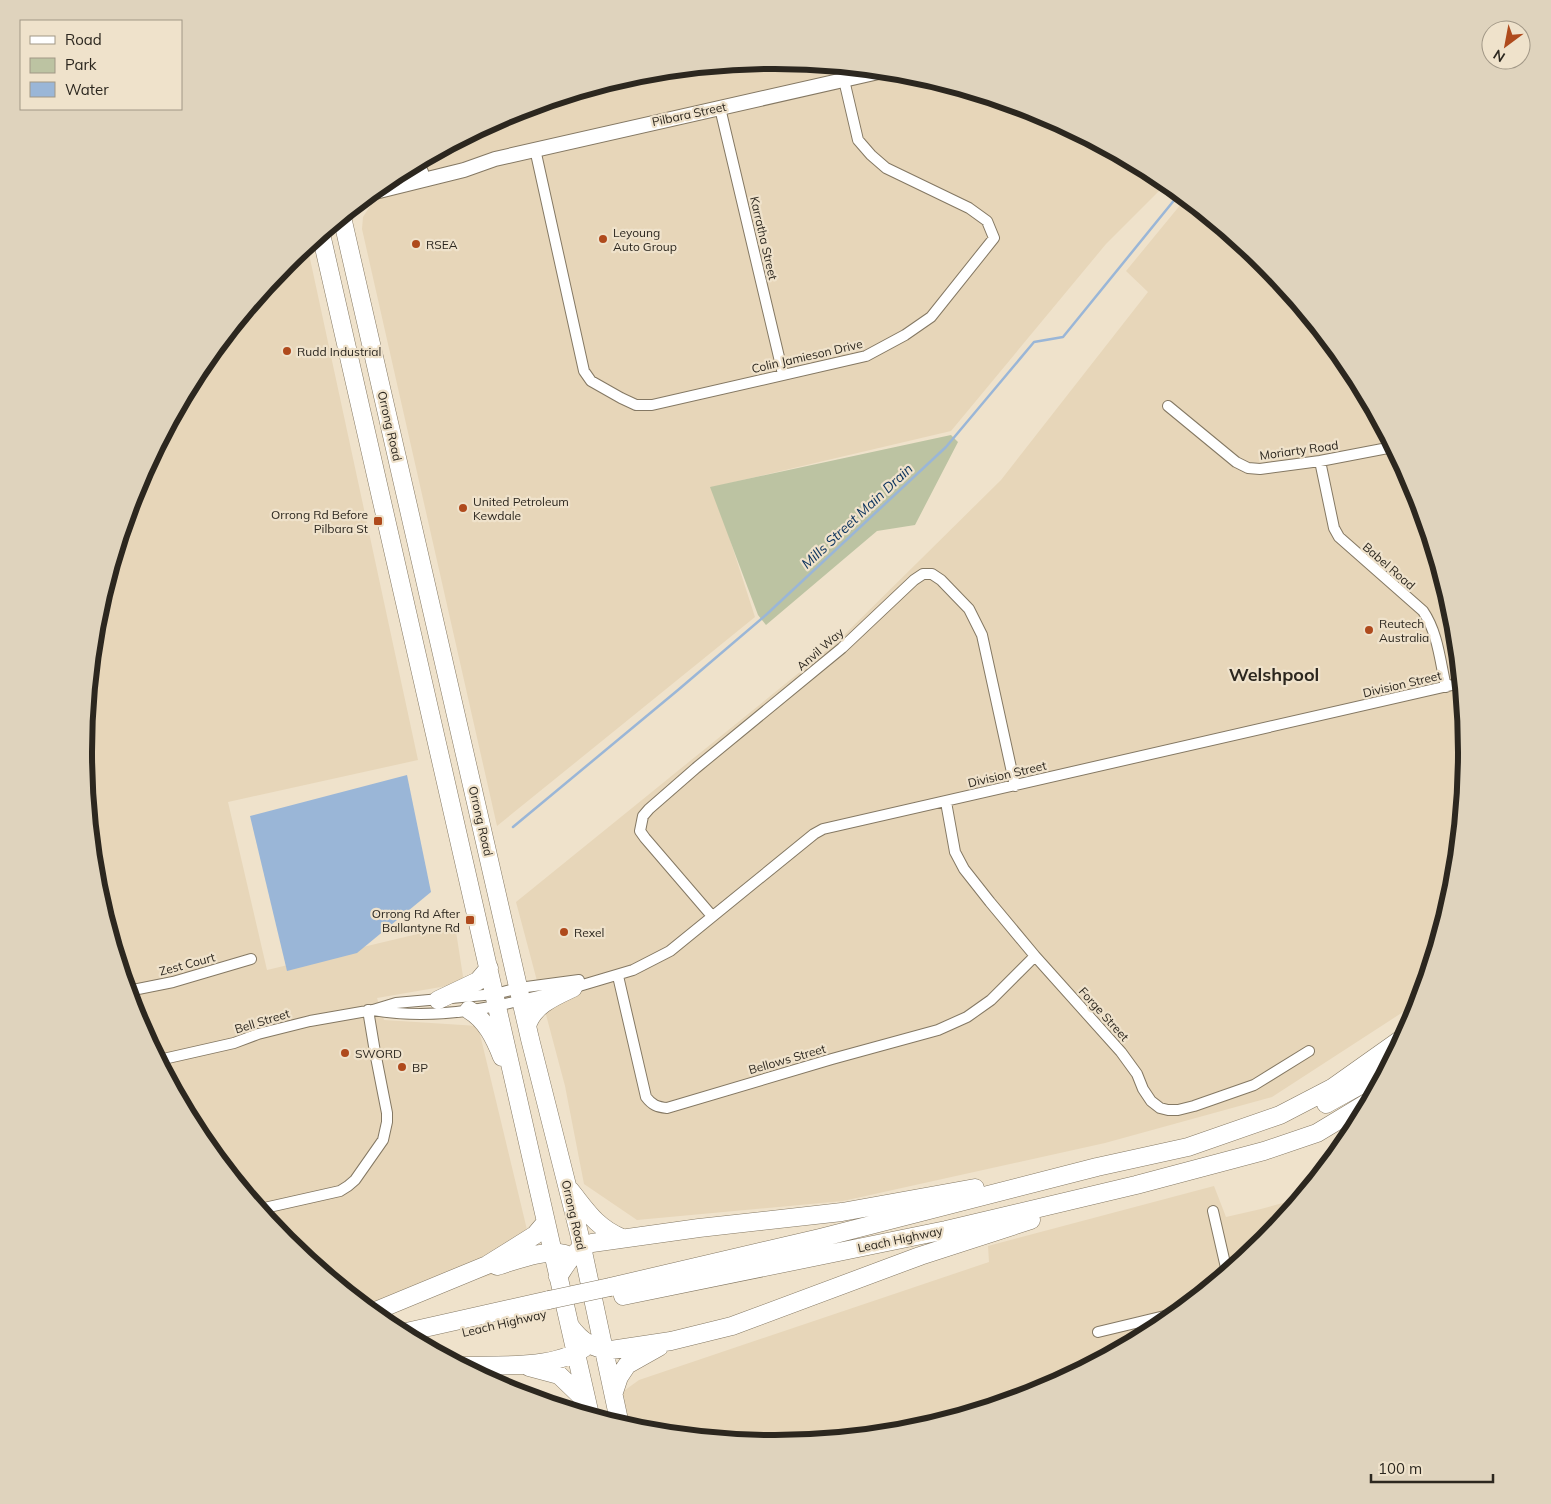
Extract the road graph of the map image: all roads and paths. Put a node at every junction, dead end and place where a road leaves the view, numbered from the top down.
1 (865, 75) edge
2 (844, 80) junction
3 (720, 108) junction
4 (534, 149) junction
5 (495, 159) junction
6 (412, 174) edge
7 (390, 188) edge
8 (343, 223) edge
9 (323, 240) edge
10 (316, 246) edge
11 (328, 259) junction
12 (784, 374) junction
13 (1168, 406) dead end
14 (1387, 448) edge
15 (1320, 461) junction
16 (1455, 685) edge
17 (1446, 687) junction
18 (1015, 786) junction
19 (946, 802) junction
20 (712, 916) junction
21 (1035, 956) junction
22 (251, 959) dead end
23 (489, 968) junction
24 (618, 976) junction
25 (602, 979) junction
26 (573, 988) junction
27 (135, 989) edge
28 (520, 994) junction
29 (438, 1000) junction
30 (496, 1000) junction
31 (371, 1010) junction
32 (469, 1010) junction
33 (527, 1026) junction
34 (1392, 1046) edge
35 (1309, 1051) dead end
36 (165, 1059) edge
37 (1378, 1073) edge
38 (518, 1097) junction
39 (1359, 1108) edge
40 (1188, 1147) junction
41 (1097, 1167) junction
42 (1136, 1185) junction
43 (568, 1186) junction
44 (267, 1207) edge
45 (1213, 1211) dead end
46 (546, 1222) junction
47 (622, 1238) junction
48 (576, 1252) junction
49 (553, 1253) junction
50 (1226, 1266) edge
51 (474, 1272) junction
52 (558, 1277) junction
53 (611, 1292) junction
54 (550, 1306) junction
55 (381, 1309) edge
56 (1158, 1318) edge
57 (413, 1331) edge
58 (1098, 1332) dead end
59 (427, 1340) edge
60 (671, 1341) junction
61 (590, 1349) junction
62 (475, 1366) edge
63 (522, 1366) junction
64 (614, 1392) junction
65 (589, 1409) edge
66 (618, 1417) edge

1 - 2 main road, Pilbara Street
2 - 3 main road, Pilbara Street
2 - 12 street, Colin Jamieson Drive
3 - 4 main road, Pilbara Street
3 - 12 street, Karratha Street
4 - 5 main road, Pilbara Street
4 - 12 street, Colin Jamieson Drive
5 - 6 main road, Pilbara Street
5 - 7 main road, Pilbara Street
8 - 28 highway, Orrong Road
9 - 11 highway, Orrong Road
10 - 11 highway
11 - 23 highway, Orrong Road
13 - 15 street, Moriarty Road
14 - 15 street, Moriarty Road
15 - 17 street, Babel Road
16 - 17 street, Division Street
17 - 18 street, Division Street
18 - 19 street, Division Street
18 - 20 street, Anvil Way
19 - 20 street, Division Street
19 - 21 street, Forge Street
20 - 24 street, Division Street
21 - 24 street, Bellows Street
21 - 35 street, Forge Street
22 - 27 street, Zest Court
23 - 29 highway
23 - 30 highway, Orrong Road
24 - 25 street, Division Street
25 - 26 street, Division Street
25 - 28 street, Division Street
26 - 28 street, Division Street
26 - 33 highway
28 - 30 street
28 - 33 highway, Orrong Road
29 - 30 street, Bell Street
29 - 31 street, Bell Street
30 - 32 street, Bell Street
30 - 38 highway, Orrong Road
31 - 32 street, Bell Street
31 - 36 street, Bell Street
31 - 44 street
32 - 38 highway
33 - 43 highway, Orrong Road
34 - 40 highway
37 - 40 highway
38 - 46 highway, Orrong Road
39 - 42 highway, Leach Highway
40 - 41 highway, Leach Highway
41 - 47 highway
41 - 53 highway, Leach Highway
42 - 53 highway, Leach Highway
42 - 60 highway
43 - 47 highway
43 - 48 highway, Orrong Road
45 - 50 street
46 - 49 highway, Orrong Road
46 - 51 highway
47 - 48 highway
48 - 49 highway
48 - 52 highway
48 - 61 highway
49 - 51 highway
49 - 52 highway, Orrong Road
51 - 55 highway
52 - 61 highway, Orrong Road
53 - 54 highway, Leach Highway
54 - 57 highway, Leach Highway
54 - 59 highway, Leach Highway
56 - 58 street
60 - 61 highway
60 - 64 highway
61 - 63 highway
61 - 64 highway, Orrong Road
61 - 65 highway, Orrong Road
62 - 63 highway
63 - 65 highway
64 - 66 highway, Orrong Road

